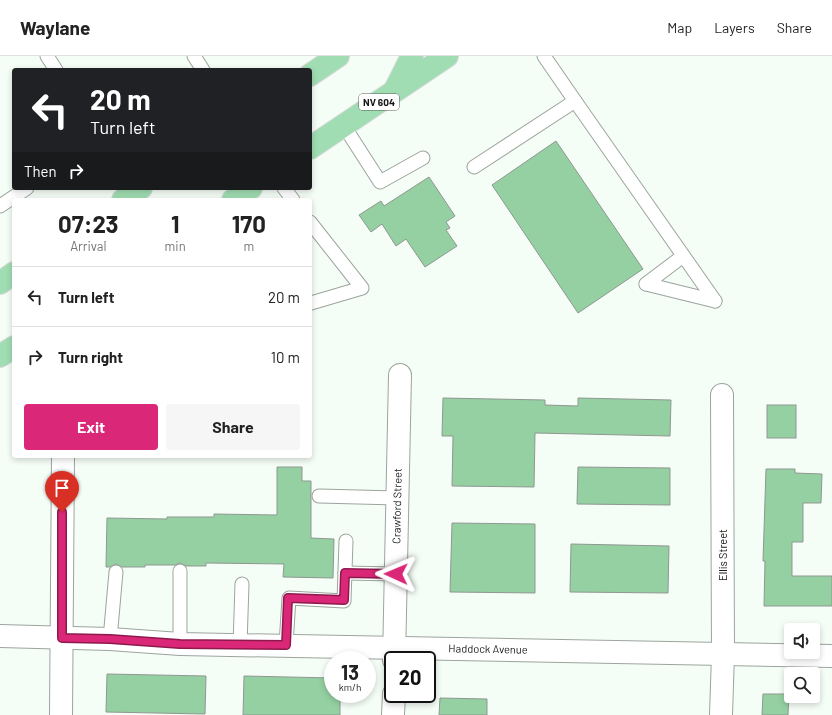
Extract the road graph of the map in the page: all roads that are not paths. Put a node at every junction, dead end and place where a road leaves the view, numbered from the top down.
1 (47, 56) edge
2 (194, 56) edge
3 (338, 56) edge
4 (412, 56) edge
5 (447, 56) edge
6 (544, 56) edge
7 (55, 68) edge
8 (202, 68) edge
9 (312, 74) edge
10 (395, 91) junction
11 (575, 101) junction
12 (344, 126) junction
13 (312, 147) edge
14 (423, 158) dead end
15 (474, 167) dead end
16 (24, 190) edge
17 (248, 190) edge
18 (12, 198) edge
19 (12, 198) edge
20 (236, 198) edge
21 (0, 206) edge
22 (312, 225) edge
23 (683, 256) junction
24 (12, 274) edge
25 (0, 283) edge
26 (312, 303) edge
27 (12, 348) edge
28 (0, 356) edge
29 (400, 375) dead end
30 (722, 395) dead end
31 (63, 458) edge
32 (319, 496) dead end
33 (397, 498) junction
34 (346, 541) dead end
35 (180, 571) dead end
36 (116, 572) dead end
37 (345, 573) junction
38 (396, 574) junction
39 (242, 584) dead end
40 (0, 636) edge
41 (62, 638) junction
42 (110, 639) junction
43 (180, 644) junction
44 (240, 645) junction
45 (286, 645) junction
46 (394, 651) edge
47 (384, 653) edge
48 (436, 654) edge
49 (723, 654) junction
50 (832, 656) edge
51 (394, 703) edge
52 (61, 715) edge
53 (393, 715) edge
54 (721, 715) edge

1 - 7 lane
2 - 8 lane
3 - 9 main road
4 - 10 main road
5 - 10 main road, NV 604
6 - 11 lane
10 - 12 main road, NV 604
11 - 15 lane
11 - 23 lane
12 - 13 main road, NV 604
12 - 14 lane
16 - 19 lane
17 - 20 main road
18 - 21 lane
22 - 26 lane
23 - 23 lane
24 - 25 main road
27 - 28 main road
29 - 33 street, Crawford Street
30 - 49 street, Ellis Street
31 - 41 street
32 - 33 lane
33 - 38 street, Crawford Street
34 - 37 lane
35 - 43 lane
36 - 42 lane
37 - 38 lane
37 - 45 lane
38 - 46 street, Crawford Street
39 - 44 lane
40 - 41 street, Haddock Avenue
41 - 42 street, Haddock Avenue
41 - 52 street
42 - 43 street, Haddock Avenue
43 - 44 street, Haddock Avenue
44 - 45 street, Haddock Avenue
45 - 47 street, Haddock Avenue
48 - 49 street, Haddock Avenue
49 - 50 street, Haddock Avenue
49 - 54 street, Ellis Street
51 - 53 street

